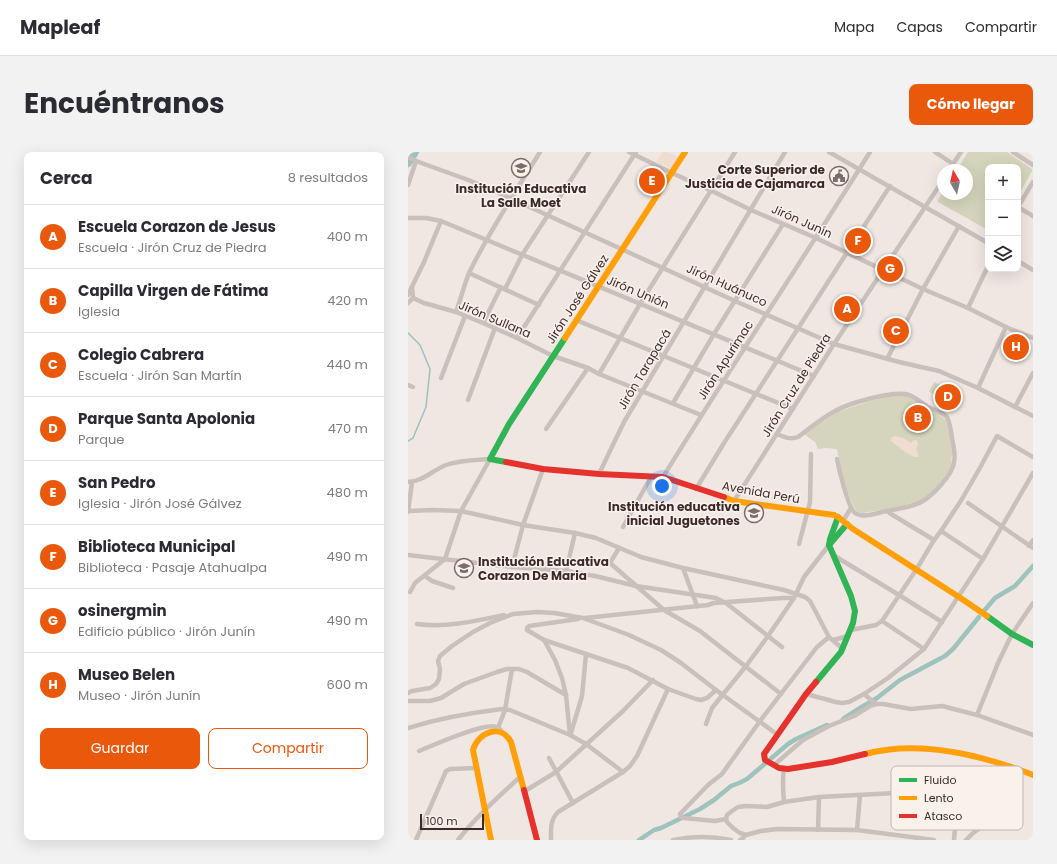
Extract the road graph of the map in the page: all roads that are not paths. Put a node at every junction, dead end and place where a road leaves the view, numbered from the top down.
1 (540, 152) edge
2 (589, 152) edge
3 (629, 152) edge
4 (685, 152) edge
5 (735, 152) edge
6 (785, 152) edge
7 (829, 152) edge
8 (870, 152) edge
9 (935, 152) edge
10 (961, 152) edge
11 (1013, 152) edge
12 (635, 153) edge
13 (412, 159) edge
14 (953, 164) joint
15 (1033, 165) edge
16 (859, 170) junction
17 (672, 173) junction
18 (1033, 182) edge
19 (408, 185) edge
20 (890, 186) junction
21 (937, 189) edge
22 (712, 191) junction
23 (512, 199) junction
24 (1021, 202) edge
25 (925, 207) junction
26 (1021, 209) edge
27 (751, 210) junction
28 (549, 215) junction
29 (1033, 216) edge
30 (408, 218) edge
31 (441, 222) junction
32 (783, 224) junction
33 (959, 226) junction
34 (585, 232) junction
35 (816, 238) junction
36 (486, 240) junction
37 (985, 241) edge
38 (623, 249) junction
39 (847, 253) junction
40 (522, 255) junction
41 (1021, 263) edge
42 (664, 268) junction
43 (560, 270) junction
44 (884, 270) junction
45 (1033, 270) edge
46 (985, 272) edge
47 (469, 273) junction
48 (598, 286) junction
49 (704, 286) junction
50 (412, 287) junction
51 (503, 288) junction
52 (923, 289) junction
53 (408, 295) edge
54 (414, 298) junction
55 (735, 301) junction
56 (408, 303) edge
57 (640, 304) junction
58 (539, 305) junction
59 (968, 308) junction
60 (456, 312) junction
61 (767, 314) junction
62 (465, 316) junction
63 (576, 320) junction
64 (684, 322) junction
65 (483, 323) junction
66 (1006, 327) junction
67 (495, 328) junction
68 (798, 328) junction
69 (714, 334) junction
70 (517, 338) junction
71 (620, 338) junction
72 (1033, 338) edge
73 (834, 344) junction
74 (746, 347) junction
75 (553, 356) junction
76 (663, 356) junction
77 (887, 358) junction
78 (777, 361) junction
79 (588, 368) junction
80 (693, 368) junction
81 (1033, 373) edge
82 (599, 374) junction
83 (814, 376) junction
84 (441, 378) dead end
85 (723, 381) junction
86 (978, 388) junction
87 (642, 392) junction
88 (756, 394) junction
89 (468, 400) dead end
90 (673, 403) junction
91 (1015, 407) junction
92 (793, 409) junction
93 (701, 415) junction
94 (1033, 416) edge
95 (546, 429) dead end
96 (777, 434) junction
97 (811, 454) dead end
98 (1033, 458) edge
99 (490, 459) junction
100 (837, 459) dead end
101 (543, 469) junction
102 (1033, 473) edge
103 (600, 474) junction
104 (651, 477) junction
105 (663, 477) junction
106 (410, 482) edge
107 (696, 489) junction
108 (734, 501) junction
109 (968, 503) dead end
110 (851, 508) junction
111 (461, 511) junction
112 (887, 511) junction
113 (408, 512) edge
114 (808, 512) junction
115 (842, 520) junction
116 (523, 525) junction
117 (623, 527) dead end
118 (1003, 527) junction
119 (941, 531) junction
120 (575, 533) junction
121 (934, 540) junction
122 (1033, 540) edge
123 (799, 544) dead end
124 (829, 545) junction
125 (1031, 547) edge
126 (619, 548) junction
127 (408, 555) edge
128 (833, 555) junction
129 (445, 559) junction
130 (983, 559) junction
131 (512, 567) junction
132 (683, 568) junction
133 (916, 570) junction
134 (566, 571) junction
135 (425, 576) junction
136 (636, 586) junction
137 (453, 588) dead end
138 (410, 592) dead end
139 (694, 594) junction
140 (900, 595) junction
141 (796, 596) junction
142 (959, 597) junction
143 (726, 603) junction
144 (1033, 603) edge
145 (697, 606) junction
146 (664, 610) junction
147 (513, 614) junction
148 (583, 618) junction
149 (882, 620) junction
150 (942, 622) junction
151 (417, 624) dead end
152 (849, 633) junction
153 (1012, 634) junction
154 (768, 636) junction
155 (831, 639) junction
156 (544, 640) junction
157 (1033, 645) edge
158 (782, 647) dead end
159 (843, 649) junction
160 (924, 649) junction
161 (586, 654) junction
162 (746, 666) junction
163 (512, 670) junction
164 (653, 680) junction
165 (668, 689) junction
166 (716, 690) junction
167 (408, 693) edge
168 (781, 694) junction
169 (806, 694) junction
170 (566, 695) junction
171 (723, 695) junction
172 (865, 695) junction
173 (408, 700) edge
174 (875, 704) junction
175 (505, 710) junction
176 (977, 715) junction
177 (760, 721) junction
178 (706, 724) dead end
179 (408, 728) edge
180 (500, 730) junction
181 (778, 734) junction
182 (570, 735) junction
183 (1033, 735) edge
184 (586, 744) junction
185 (419, 751) dead end
186 (549, 758) dead end
187 (768, 760) junction
188 (1011, 766) edge
189 (477, 768) junction
190 (784, 769) junction
191 (1023, 771) edge
192 (556, 772) junction
193 (623, 772) junction
194 (1033, 775) edge
195 (520, 777) junction
196 (525, 791) junction
197 (891, 793) edge
198 (860, 795) junction
199 (819, 797) junction
200 (784, 802) junction
201 (573, 803) junction
202 (485, 810) junction
203 (726, 819) junction
204 (818, 830) junction
205 (857, 830) junction
206 (955, 830) edge
207 (977, 830) edge
208 (746, 835) junction
209 (416, 840) edge
210 (458, 840) edge
211 (491, 840) edge
212 (537, 840) edge
213 (551, 840) edge
214 (673, 840) edge
215 (732, 840) edge
216 (740, 840) edge
217 (934, 840) edge
218 (954, 840) edge
219 (966, 840) edge

1 - 23 street
2 - 28 street
3 - 12 street, Jirón Junín
4 - 17 street, Jirón José Gálvez
5 - 22 street
6 - 27 street, Jirón Tarapacá
7 - 16 street
8 - 16 street, Jirón Apurímac
9 - 14 street
10 - 14 street
11 - 15 street
12 - 17 street, Jirón Junín
12 - 34 street
13 - 19 street
13 - 23 street, Jirón Huánuco
16 - 20 street
16 - 35 street, Jirón Apurímac
17 - 22 street, Jirón Junín
17 - 38 street, Jirón José Gálvez
18 - 24 street
20 - 25 street
20 - 39 street
21 - 25 street, Jirón Cruz de Piedra
22 - 27 street, Jirón Junín
22 - 42 street
23 - 28 street, Jirón Huánuco
23 - 36 street
25 - 33 street
25 - 44 street, Jirón Cruz de Piedra
26 - 29 street
27 - 32 street, Jirón Junín
27 - 49 street, Jirón Tarapacá
28 - 34 street, Jirón Huánuco
28 - 40 street
30 - 31 street, Jirón Unión
31 - 36 street, Jirón Unión
31 - 50 street
32 - 35 street, Jirón Junín
32 - 55 street
33 - 37 street
33 - 52 street
34 - 38 street, Jirón Huánuco
34 - 43 street
35 - 39 street, Jirón Junín
35 - 61 street, Jirón Apurímac
36 - 40 street, Jirón Unión
36 - 47 street
38 - 42 street, Jirón Huánuco
38 - 48 street, Jirón José Gálvez
39 - 44 street, Jirón Junín
39 - 68 street
40 - 43 street, Jirón Unión
40 - 51 street
41 - 45 street
42 - 49 street, Jirón Huánuco
42 - 57 street
43 - 48 street, Jirón Unión
43 - 58 street
44 - 52 street, Jirón Junín
44 - 73 street, Jirón Cruz de Piedra
46 - 59 street
47 - 51 street
47 - 60 street
48 - 57 street, Jirón Unión
48 - 63 street, Jirón José Gálvez
49 - 55 street, Jirón Huánuco
49 - 64 street, Jirón Tarapacá
50 - 53 street
50 - 54 street
51 - 58 street
51 - 65 street
52 - 59 street, Jirón Junín
52 - 77 street
54 - 56 street
54 - 60 street, Jirón Sullana
55 - 61 street, Jirón Huánuco
55 - 69 street
57 - 64 street, Jirón Unión
57 - 71 street
58 - 70 street
59 - 66 street, Jirón Junín
60 - 62 street, Jirón Sullana
61 - 68 street, Jirón Huánuco
61 - 74 street, Jirón Apurímac
62 - 65 street, Jirón Sullana
62 - 84 street
63 - 71 street
63 - 75 street, Jirón José Gálvez
64 - 69 street, Jirón Unión
64 - 76 street, Jirón Tarapacá
65 - 67 street, Jirón Sullana
66 - 72 street, Jirón Junín
66 - 86 street
67 - 70 street, Jirón Sullana
67 - 89 street
68 - 73 street, Jirón Huánuco
68 - 78 street
69 - 74 street, Jirón Unión
69 - 80 street
70 - 75 street, Jirón Sullana
71 - 76 street
71 - 82 street
73 - 77 street, Jirón Huánuco
73 - 83 street, Jirón Cruz de Piedra
74 - 78 street, Jirón Unión
74 - 85 street, Jirón Apurímac
75 - 79 street, Jirón Sullana
75 - 99 street, Jirón José Gálvez
76 - 80 street
76 - 87 street, Jirón Tarapacá
77 - 86 street, Jirón Huánuco
78 - 83 street, Jirón Unión
78 - 88 street
79 - 82 street, Jirón Sullana
79 - 95 street
80 - 85 street
80 - 90 street
81 - 91 street
82 - 87 street, Jirón Sullana
83 - 92 street, Jirón Cruz de Piedra
85 - 88 street
85 - 93 street, Jirón Apurímac
86 - 91 street, Jirón Huánuco
87 - 90 street, Jirón Sullana
87 - 103 street, Jirón Tarapacá
88 - 92 street
88 - 107 street
90 - 93 street, Jirón Sullana
91 - 94 street, Jirón Huánuco
92 - 96 street, Jirón Cruz de Piedra
93 - 105 street, Jirón Apurímac
96 - 108 street, Jirón Cruz de Piedra
96 - 112 street
97 - 114 street
98 - 119 street
99 - 101 street, Avenida Perú
99 - 106 street, Avenida Perú
99 - 111 street
100 - 110 street
101 - 103 street, Avenida Perú
101 - 116 street
102 - 118 street
103 - 104 street, Avenida Perú
104 - 105 street, Avenida Perú
104 - 117 street
105 - 107 street, Avenida Perú
106 - 113 street
107 - 108 street, Avenida Perú
108 - 114 street, Avenida Perú
109 - 118 street
110 - 112 street
110 - 115 street
111 - 113 street
111 - 116 street
111 - 129 street
112 - 121 street
114 - 115 street, Avenida Perú
114 - 123 street
115 - 124 street
115 - 124 street
115 - 133 street, Avenida Perú
116 - 120 street
116 - 131 street
118 - 125 street
118 - 130 street
119 - 121 street
119 - 130 street
120 - 126 street
120 - 134 street
121 - 133 street
122 - 125 street
124 - 128 street
124 - 141 street
126 - 132 street
126 - 136 street
127 - 129 street
128 - 140 street
128 - 152 street
129 - 131 street
129 - 135 street
130 - 142 street
131 - 134 street
132 - 139 street
132 - 141 street
133 - 140 street
133 - 142 street, Avenida Perú
134 - 136 street
135 - 137 street
135 - 138 street
136 - 139 street
136 - 146 street
139 - 143 street
139 - 145 street
140 - 149 street
140 - 150 street
141 - 143 street
141 - 154 street
141 - 155 street
142 - 150 street
142 - 153 street, Avenida Perú
143 - 145 street
143 - 154 street
144 - 153 street
145 - 146 street
146 - 148 street
146 - 162 street
147 - 148 street
147 - 151 street
147 - 167 street
148 - 156 street
148 - 166 street
149 - 152 street
149 - 160 street
150 - 160 street
152 - 155 street
152 - 159 street
153 - 157 street, Avenida Perú
153 - 176 street
154 - 158 street
154 - 162 street
155 - 159 street
155 - 168 street
156 - 161 street
156 - 170 street
159 - 169 street
160 - 172 street
161 - 164 street
161 - 182 street
162 - 168 street
162 - 171 street
163 - 170 street
163 - 173 street
163 - 175 street
164 - 165 street
164 - 184 street
165 - 166 street
165 - 193 street
166 - 171 street
168 - 177 street
169 - 172 street
169 - 181 street
170 - 182 street
171 - 177 street
171 - 178 street
172 - 174 street
174 - 176 street
174 - 187 street
175 - 179 street
175 - 180 street
175 - 182 street
176 - 183 street
177 - 181 street
177 - 203 street
180 - 185 street
180 - 189 street
180 - 195 street
181 - 187 street
182 - 184 street
184 - 192 street
184 - 193 street
186 - 192 street
187 - 190 street
188 - 190 street
189 - 202 street
189 - 209 street
190 - 200 street
191 - 194 street
192 - 196 street
192 - 201 street
193 - 201 street
195 - 196 street
195 - 202 street
196 - 212 street
197 - 198 street
198 - 199 street
198 - 205 street
199 - 200 street
199 - 204 street
200 - 203 street
201 - 213 street
202 - 210 street
202 - 211 street
203 - 208 street
204 - 205 street
204 - 208 street
205 - 217 street
206 - 218 street
207 - 219 street
208 - 216 street
214 - 215 street

